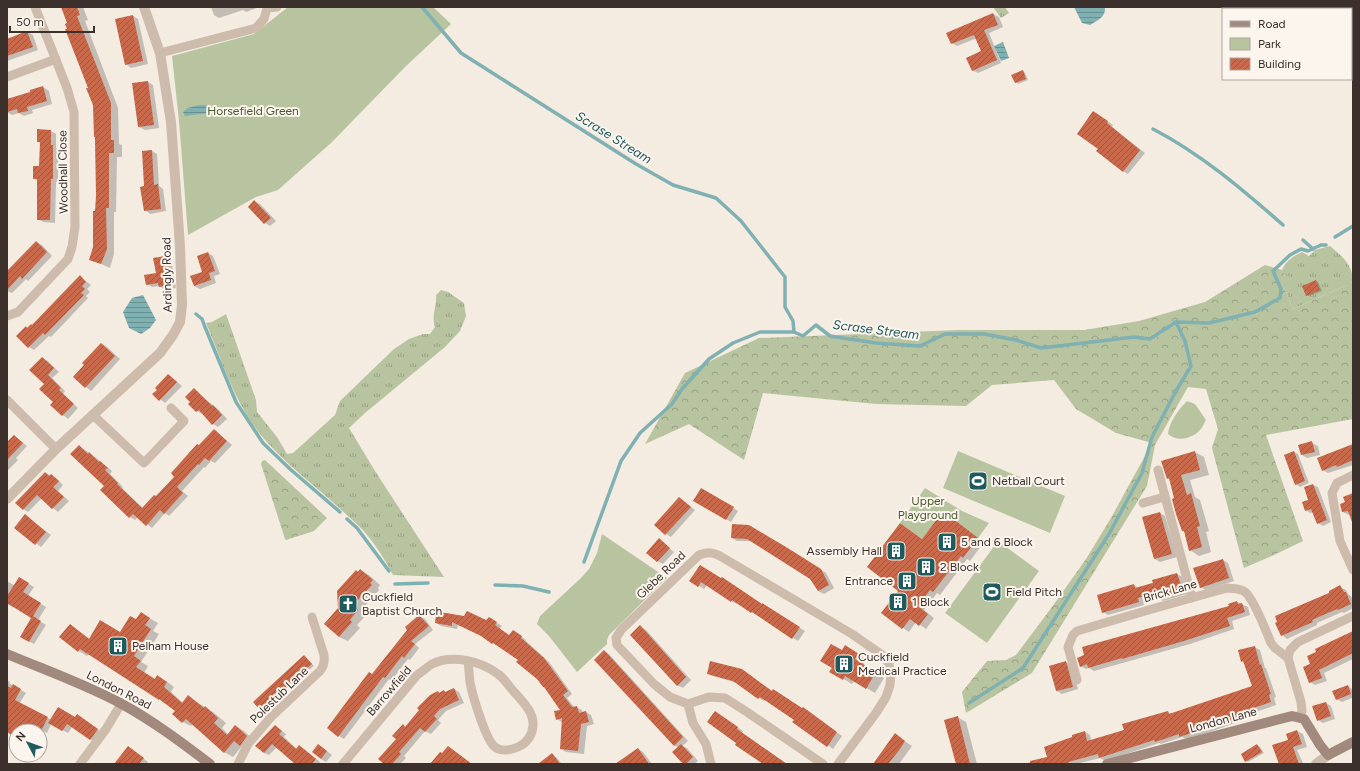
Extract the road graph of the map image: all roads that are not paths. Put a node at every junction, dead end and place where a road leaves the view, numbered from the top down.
1 (35, 7) edge
2 (144, 7) edge
3 (270, 7) edge
4 (160, 53) junction
5 (56, 59) junction
6 (7, 78) edge
7 (7, 316) edge
8 (7, 400) edge
9 (170, 408) dead end
10 (93, 415) junction
11 (56, 449) junction
12 (1158, 470) dead end
13 (1353, 476) edge
14 (1164, 497) junction
15 (7, 499) edge
16 (1143, 503) dead end
17 (1353, 570) edge
18 (1192, 598) junction
19 (1353, 616) edge
20 (312, 617) dead end
21 (7, 654) edge
22 (1288, 658) junction
23 (468, 661) junction
24 (1077, 680) dead end
25 (121, 704) junction
26 (688, 704) junction
27 (1300, 717) junction
28 (1353, 742) edge
29 (1328, 755) junction
30 (80, 764) edge
31 (210, 764) edge
32 (238, 764) edge
33 (343, 764) edge
34 (710, 764) edge
35 (823, 764) edge
36 (838, 764) edge
37 (1107, 764) edge
38 (1316, 764) edge

1 - 5 street, Woodhall Close
2 - 4 street, Ardingly Road
3 - 4 street
4 - 10 street, Ardingly Road
5 - 6 street
5 - 7 street, Woodhall Close
8 - 11 street
9 - 10 street
10 - 11 street, Ardingly Road
11 - 15 street, Ardingly Road
12 - 14 street
13 - 17 street
14 - 16 street
14 - 18 street
18 - 22 street, Brick Lane
18 - 24 street, Brick Lane
19 - 22 street
20 - 32 street, Polestub Lane
21 - 25 main road, London Road
22 - 27 street
23 - 23 street, Barrowfield
23 - 33 street, Barrowfield
25 - 30 street
25 - 31 main road, London Road
26 - 34 street
26 - 35 street
26 - 36 street, Glebe Road
27 - 29 main road
27 - 37 main road, London Lane
28 - 29 main road
29 - 38 street

